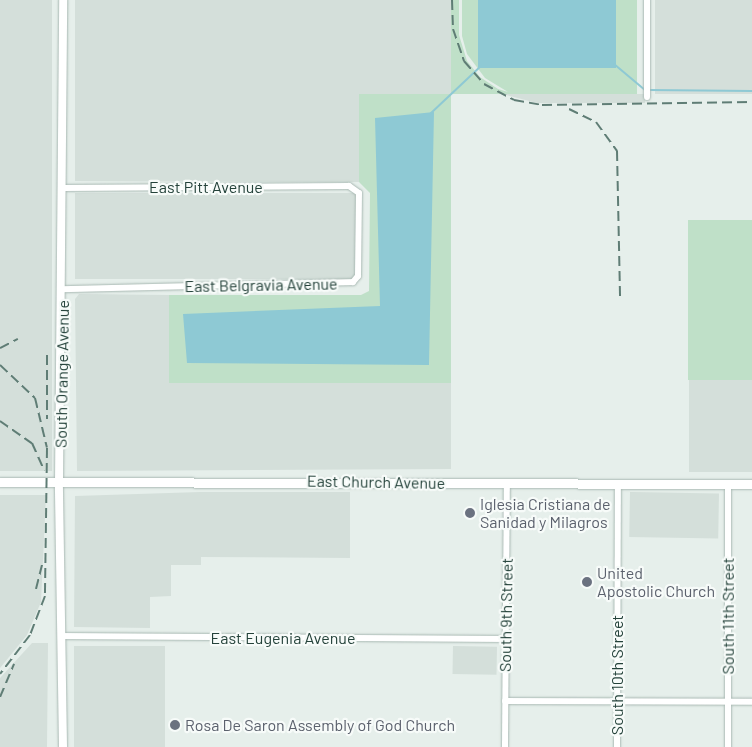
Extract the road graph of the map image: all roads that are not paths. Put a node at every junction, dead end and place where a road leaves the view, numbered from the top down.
1 (63, 0) edge
2 (647, 0) edge
3 (647, 97) dead end
4 (349, 186) joint
5 (63, 188) junction
6 (64, 289) junction
7 (0, 482) edge
8 (60, 482) junction
9 (618, 483) junction
10 (507, 484) junction
11 (728, 484) junction
12 (752, 484) edge
13 (62, 636) junction
14 (505, 639) junction
15 (616, 700) junction
16 (505, 701) junction
17 (728, 702) junction
18 (752, 702) edge
19 (63, 747) edge
20 (505, 747) edge
21 (617, 747) edge
22 (728, 747) edge

1 - 5 street, South Orange Avenue
2 - 3 street
4 - 5 street, East Pitt Avenue
4 - 6 street, East Belgravia Avenue
5 - 6 street, South Orange Avenue
6 - 8 street, South Orange Avenue
7 - 8 main road, East Church Avenue
8 - 10 main road, East Church Avenue
8 - 13 street, South Orange Avenue
9 - 10 main road, East Church Avenue
9 - 11 main road, East Church Avenue
9 - 15 street, South 10th Street
10 - 14 street, South 9th Street
11 - 12 main road, East Church Avenue
11 - 17 street, South 11th Street
13 - 14 street, East Eugenia Avenue
13 - 19 street, South Orange Avenue
14 - 16 street, South 9th Street
15 - 16 street
15 - 17 street
15 - 21 street, South 10th Street
16 - 20 street, South 9th Street
17 - 18 street
17 - 22 street, South 11th Street

